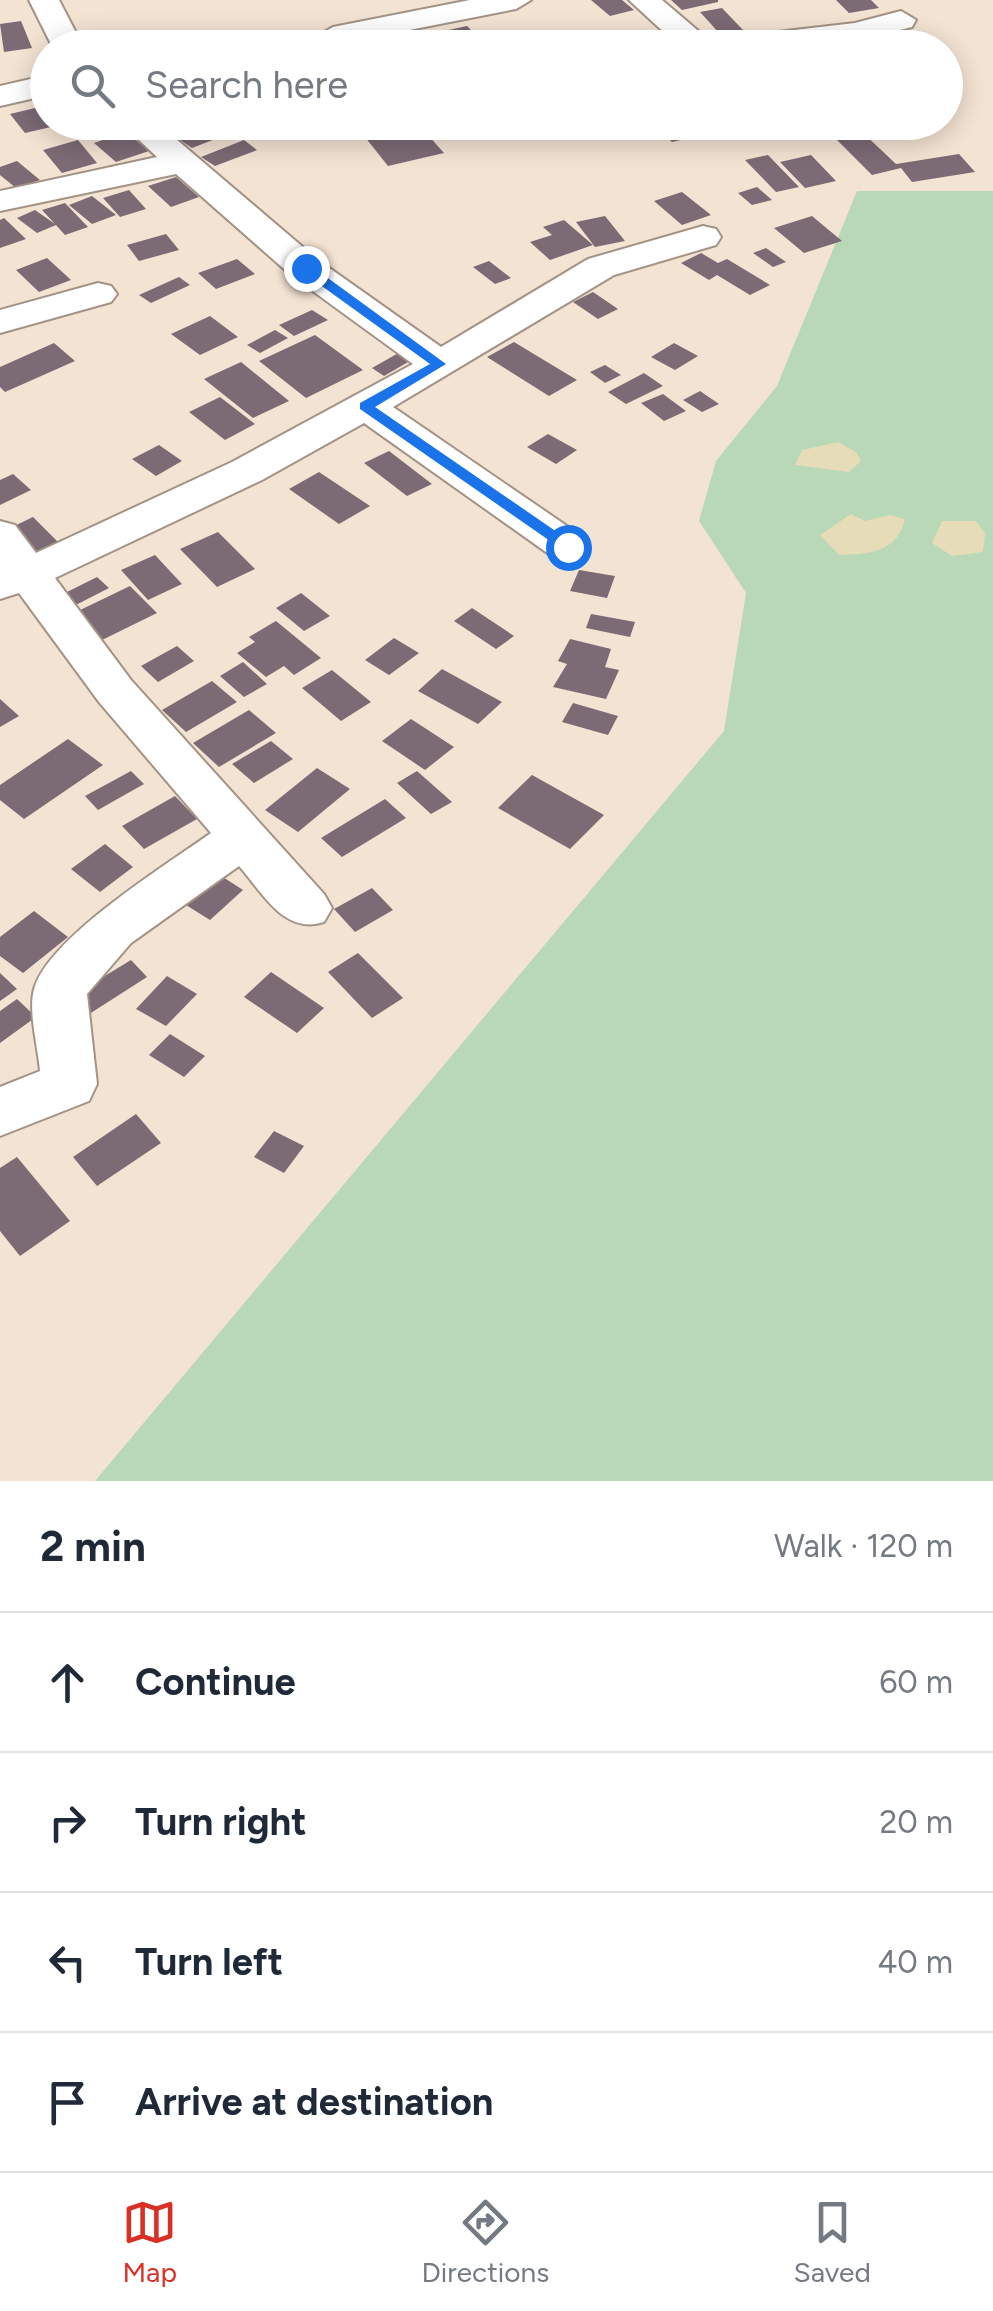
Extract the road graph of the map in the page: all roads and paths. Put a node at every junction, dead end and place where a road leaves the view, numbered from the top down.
1 (44, 0) edge
2 (516, 0) edge
3 (644, 0) edge
4 (901, 20) dead end
5 (60, 30) edge
6 (364, 30) edge
7 (679, 30) edge
8 (864, 30) edge
9 (30, 89) edge
10 (0, 96) edge
11 (157, 140) edge
12 (182, 162) junction
13 (0, 202) edge
14 (703, 237) dead end
15 (98, 294) dead end
16 (0, 322) edge
17 (440, 364) junction
18 (365, 406) junction
19 (0, 535) edge
20 (568, 547) dead end
21 (14, 579) edge
22 (244, 836) junction
23 (306, 908) dead end
24 (0, 1112) edge

1 - 5 street
2 - 6 street
3 - 7 street
4 - 8 street
9 - 10 street
11 - 12 street
12 - 13 street
12 - 17 street
14 - 17 street
15 - 16 street
17 - 18 street
18 - 20 street
18 - 21 street
19 - 21 street
21 - 22 street
22 - 23 street
22 - 24 street

